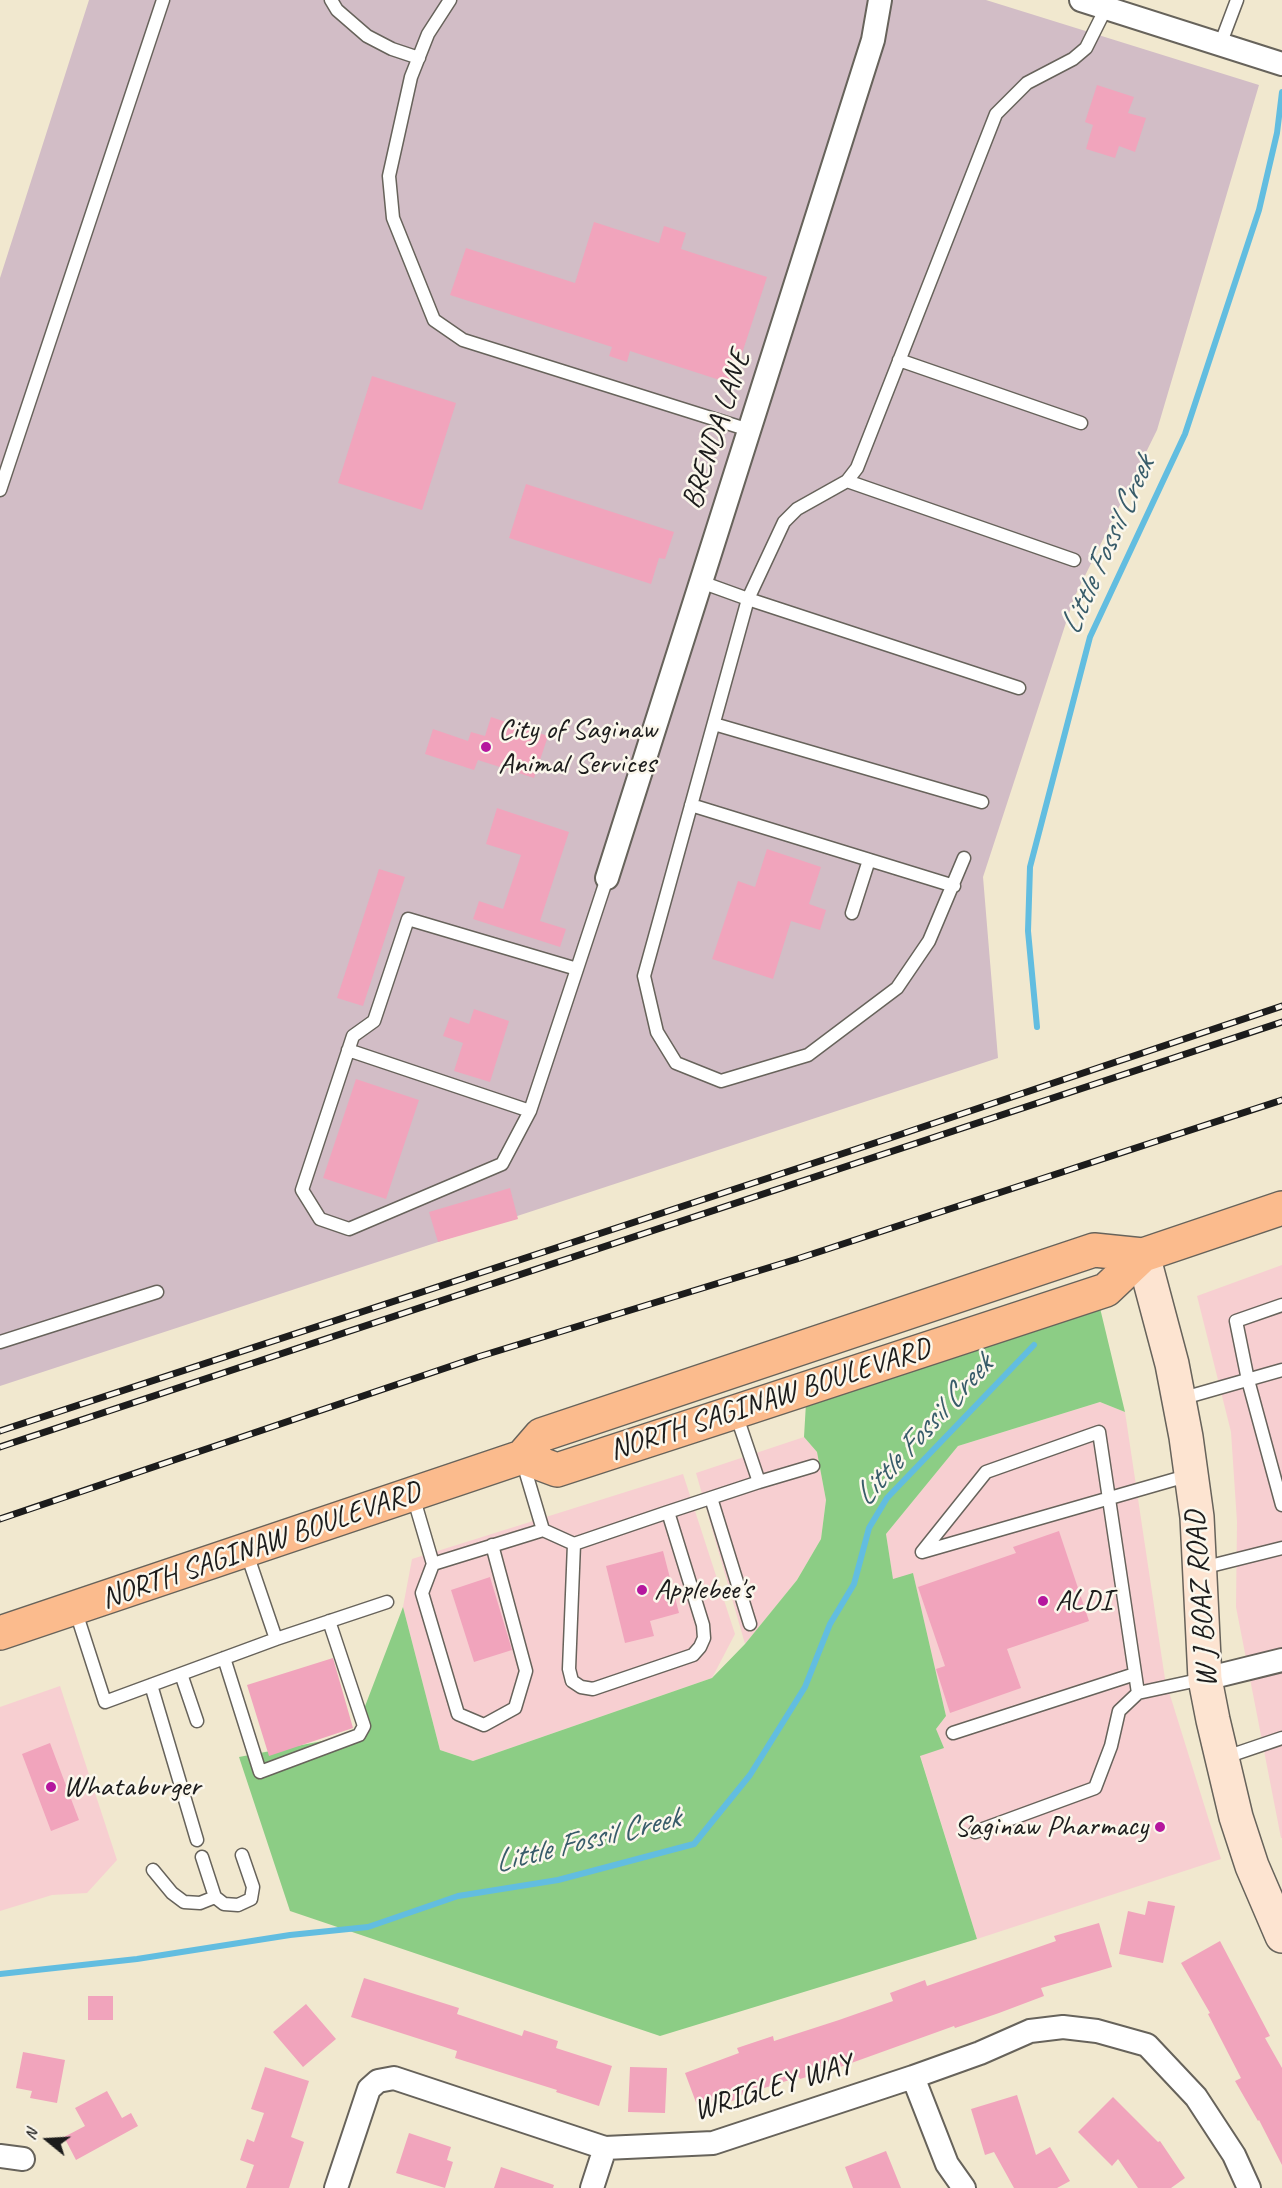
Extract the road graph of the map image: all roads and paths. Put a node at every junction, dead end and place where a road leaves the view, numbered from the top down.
1 (163, 0) edge
2 (331, 0) edge
3 (450, 0) edge
4 (880, 0) edge
5 (1081, 0) edge
6 (1237, 0) edge
7 (1106, 8) junction
8 (1220, 45) junction
9 (419, 58) junction
10 (1282, 64) edge
11 (899, 360) junction
12 (1081, 423) dead end
13 (749, 430) junction
14 (847, 481) junction
15 (0, 490) edge
16 (1074, 560) dead end
17 (701, 582) junction
18 (748, 599) junction
19 (1019, 688) dead end
20 (714, 724) junction
21 (982, 802) dead end
22 (691, 805) junction
23 (964, 858) dead end
24 (869, 860) junction
25 (607, 878) joint
26 (954, 886) junction
27 (852, 913) dead end
28 (577, 969) junction
29 (348, 1050) junction
30 (530, 1111) junction
31 (1282, 1208) edge
32 (1143, 1255) junction
33 (157, 1292) dead end
34 (1282, 1305) edge
35 (0, 1342) edge
36 (1282, 1370) edge
37 (1248, 1380) junction
38 (1179, 1400) junction
39 (735, 1412) junction
40 (522, 1457) junction
41 (813, 1466) dead end
42 (1191, 1475) junction
43 (759, 1482) junction
44 (413, 1495) junction
45 (1109, 1497) junction
46 (711, 1498) junction
47 (1282, 1505) edge
48 (668, 1512) junction
49 (543, 1530) junction
50 (574, 1544) junction
51 (492, 1545) junction
52 (1282, 1548) edge
53 (246, 1551) junction
54 (433, 1564) junction
55 (1200, 1569) junction
56 (387, 1602) dead end
57 (75, 1608) junction
58 (329, 1622) junction
59 (750, 1624) dead end
60 (0, 1633) edge
61 (276, 1639) junction
62 (224, 1658) junction
63 (1282, 1660) edge
64 (181, 1674) junction
65 (1136, 1674) junction
66 (1205, 1679) junction
67 (151, 1685) junction
68 (1138, 1693) junction
69 (197, 1721) dead end
70 (952, 1733) dead end
71 (1282, 1738) edge
72 (1222, 1758) junction
73 (975, 1832) dead end
74 (198, 1840) dead end
75 (243, 1855) dead end
76 (202, 1857) dead end
77 (153, 1870) dead end
78 (214, 1897) junction
79 (1282, 1936) edge
80 (913, 2077) junction
81 (605, 2148) junction
82 (0, 2157) edge
83 (23, 2159) dead end
84 (336, 2188) edge
85 (592, 2188) edge
86 (964, 2188) edge
87 (1249, 2188) edge

1 - 15 lane
2 - 9 lane
3 - 9 lane
4 - 13 street, BRENDA LANE
5 - 7 street
6 - 8 lane
7 - 8 street
7 - 11 lane
8 - 10 street
9 - 13 lane
11 - 12 lane
11 - 14 lane
13 - 17 street, BRENDA LANE
14 - 16 lane
14 - 18 lane
17 - 18 lane
17 - 25 street, BRENDA LANE
18 - 19 lane
18 - 20 lane
20 - 21 lane
20 - 22 lane
22 - 24 lane
22 - 26 lane
23 - 26 lane
24 - 26 lane
24 - 27 lane
25 - 28 lane
28 - 29 lane
28 - 30 lane
29 - 30 lane
29 - 30 lane
31 - 32 main road, NORTH SAGINAW BOULEVARD
32 - 38 main road, W J BOAZ ROAD
32 - 39 main road, NORTH SAGINAW BOULEVARD
32 - 40 main road, NORTH SAGINAW BOULEVARD
33 - 35 lane
34 - 37 lane
36 - 37 lane
37 - 38 lane
37 - 47 lane
38 - 42 main road, W J BOAZ ROAD
39 - 40 main road, NORTH SAGINAW BOULEVARD
39 - 43 lane
40 - 44 main road, NORTH SAGINAW BOULEVARD
40 - 49 lane
41 - 43 lane
42 - 45 lane
42 - 55 main road, W J BOAZ ROAD
43 - 46 lane
44 - 53 main road, NORTH SAGINAW BOULEVARD
44 - 54 lane
45 - 45 lane
45 - 65 lane
46 - 48 lane
46 - 59 lane
48 - 50 lane
48 - 50 lane
49 - 50 lane
49 - 51 lane
51 - 54 lane
51 - 54 lane
52 - 55 lane
53 - 57 main road, NORTH SAGINAW BOULEVARD
53 - 61 lane
55 - 66 main road, W J BOAZ ROAD
56 - 58 lane
57 - 60 main road, NORTH SAGINAW BOULEVARD
57 - 67 lane
58 - 61 lane
58 - 62 lane
61 - 62 lane
62 - 64 lane
63 - 66 street
64 - 67 lane
64 - 69 lane
65 - 68 lane
65 - 70 lane
66 - 68 lane
66 - 72 main road, W J BOAZ ROAD
67 - 74 lane
68 - 73 lane
71 - 72 lane
72 - 79 main road, W J BOAZ ROAD
75 - 78 lane
76 - 78 lane
77 - 78 lane
80 - 81 street, WRIGLEY WAY
80 - 86 street
80 - 87 street, WRIGLEY WAY
81 - 84 street, WRIGLEY WAY
81 - 85 street
82 - 83 street

